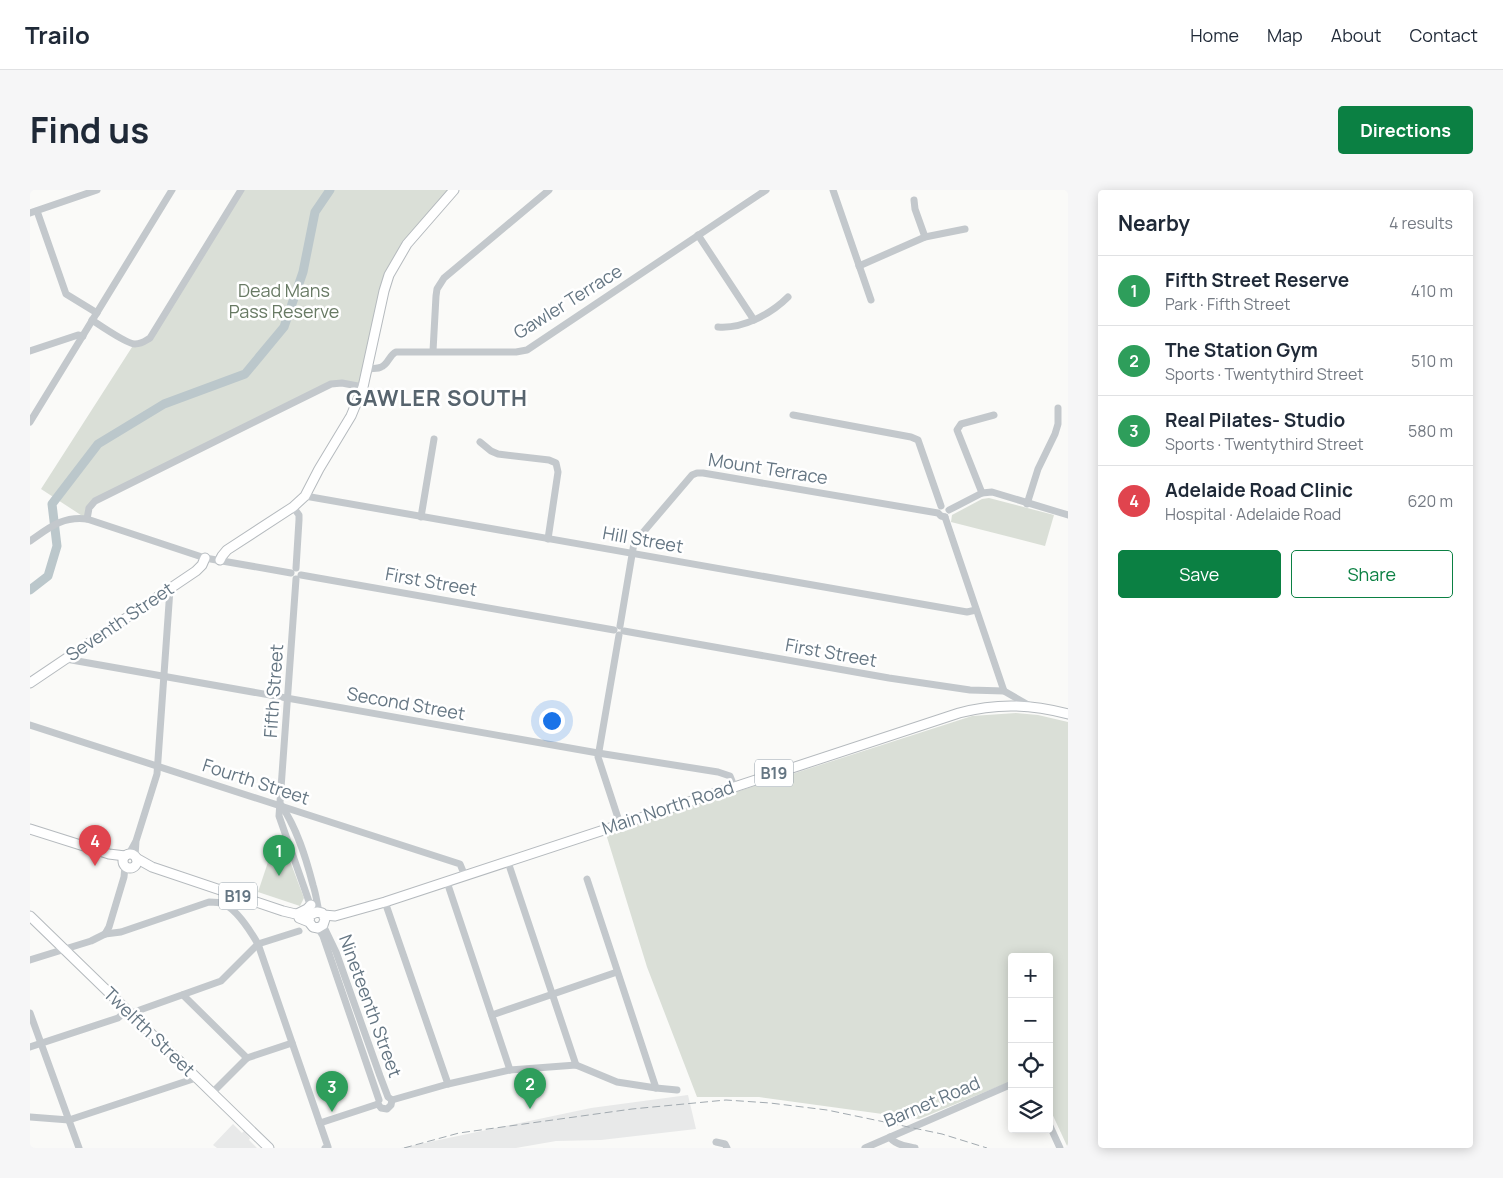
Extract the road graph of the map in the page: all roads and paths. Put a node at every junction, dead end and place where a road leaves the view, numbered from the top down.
1 (96, 190) edge
2 (172, 190) edge
3 (241, 190) edge
4 (454, 190) edge
5 (549, 190) edge
6 (766, 190) edge
7 (833, 190) edge
8 (914, 200) dead end
9 (34, 212) edge
10 (965, 229) dead end
11 (698, 236) junction
12 (925, 237) junction
13 (859, 266) junction
14 (788, 297) dead end
15 (871, 300) dead end
16 (97, 314) junction
17 (92, 320) junction
18 (754, 320) junction
19 (718, 327) dead end
20 (83, 336) junction
21 (434, 351) junction
22 (30, 352) edge
23 (368, 369) junction
24 (363, 387) junction
25 (1058, 408) dead end
26 (793, 415) dead end
27 (994, 415) dead end
28 (30, 422) edge
29 (434, 439) dead end
30 (480, 442) dead end
31 (982, 493) junction
32 (304, 496) junction
33 (1027, 504) junction
34 (293, 506) junction
35 (942, 512) junction
36 (1068, 514) edge
37 (421, 517) junction
38 (87, 519) junction
39 (548, 539) junction
40 (30, 541) edge
41 (632, 554) junction
42 (205, 558) junction
43 (220, 560) junction
44 (296, 574) junction
45 (170, 589) junction
46 (976, 610) junction
47 (619, 630) junction
48 (66, 659) junction
49 (163, 676) junction
50 (30, 683) edge
51 (1004, 691) junction
52 (288, 698) junction
53 (1030, 707) junction
54 (1068, 714) edge
55 (30, 725) edge
56 (598, 753) junction
57 (158, 766) junction
58 (734, 786) junction
59 (281, 805) junction
60 (620, 824) junction
61 (30, 829) edge
62 (130, 861) junction
63 (508, 862) junction
64 (465, 876) junction
65 (587, 879) dead end
66 (447, 882) junction
67 (385, 902) junction
68 (283, 911) junction
69 (30, 916) edge
70 (317, 918) junction
71 (298, 931) dead end
72 (105, 934) junction
73 (258, 944) junction
74 (65, 950) junction
75 (30, 960) edge
76 (617, 972) junction
77 (552, 994) junction
78 (183, 996) junction
79 (30, 1013) edge
80 (130, 1013) junction
81 (492, 1015) junction
82 (41, 1043) junction
83 (292, 1043) junction
84 (30, 1047) edge
85 (247, 1058) junction
86 (576, 1065) junction
87 (510, 1070) junction
88 (196, 1078) junction
89 (448, 1084) junction
90 (1008, 1086) edge
91 (656, 1088) junction
92 (677, 1090) dead end
93 (212, 1093) junction
94 (390, 1099) junction
95 (378, 1102) junction
96 (30, 1117) edge
97 (69, 1120) junction
98 (320, 1124) junction
99 (1053, 1133) edge
100 (890, 1137) junction
101 (716, 1142) dead end
102 (728, 1144) edge
103 (265, 1146) edge
104 (78, 1148) edge
105 (275, 1148) edge
106 (327, 1148) edge
107 (865, 1148) edge
108 (915, 1148) edge
109 (1060, 1148) edge

1 - 9 street
2 - 16 street
3 - 17 street
4 - 23 main road
5 - 21 street
6 - 11 street, Gawler Terrace
7 - 13 street
8 - 12 street
9 - 16 street
10 - 12 street
11 - 18 street
11 - 21 street, Gawler Terrace
12 - 13 street
13 - 15 street
14 - 18 street
16 - 17 street
17 - 20 street
18 - 19 street
20 - 22 street
20 - 28 street
21 - 23 street, Gawler Terrace
23 - 24 main road
24 - 32 main road
24 - 38 street
25 - 33 street
26 - 35 street
27 - 31 street
29 - 37 street
30 - 39 street
31 - 33 street
31 - 35 street, Mount Terrace
32 - 34 main road
32 - 37 street, Hill Street
33 - 36 street
34 - 43 main road
34 - 44 street, Fifth Street
35 - 41 street, Mount Terrace
35 - 46 street
37 - 39 street, Hill Street
38 - 40 street
38 - 42 street, First Street
39 - 41 street, Hill Street
41 - 46 street, Hill Street
41 - 47 street, Mount Terrace
42 - 43 street, First Street
42 - 45 main road, Seventh Street
43 - 44 street, First Street
44 - 47 street, First Street
44 - 52 street, Fifth Street
45 - 48 main road, Seventh Street
45 - 49 street
46 - 51 street
47 - 51 street, First Street
47 - 56 street, Mount Terrace
48 - 49 street, Second Street
48 - 50 main road, Seventh Street
49 - 52 street, Second Street
49 - 57 street
51 - 53 street, First Street
52 - 56 street, Second Street
52 - 59 street, Fifth Street
53 - 54 main road, Main North Road / B19
53 - 58 main road, Main North Road / B19
55 - 57 street, Fourth Street
56 - 58 street, Second Street
56 - 60 street
57 - 59 street, Fourth Street
57 - 62 street
58 - 60 main road, Main North Road / B19
59 - 64 street, Fourth Street
59 - 70 street
59 - 70 street, Fifth Street
60 - 63 main road, Main North Road / B19
61 - 62 main road, B19
62 - 68 main road, B19
62 - 72 street
63 - 64 main road, Main North Road / B19
63 - 77 street
64 - 66 main road, Main North Road / B19
65 - 76 street
66 - 67 main road, Main North Road / B19
66 - 81 street
67 - 70 main road, B19
67 - 89 street
68 - 70 main road, B19
68 - 70 main road, B19
69 - 74 main road, Twelfth Street
70 - 94 street, Nineteenth Street
70 - 95 street, Nineteenth Street
71 - 73 street
72 - 73 street
72 - 74 street
73 - 78 street
73 - 83 street
74 - 75 street
74 - 80 main road, Twelfth Street
76 - 77 street
76 - 91 street
77 - 81 street
77 - 86 street
78 - 80 street
78 - 85 street
79 - 82 street
80 - 82 street
80 - 88 main road, Twelfth Street
81 - 87 street
82 - 84 street
82 - 97 street
83 - 85 street
83 - 98 street
85 - 93 street
86 - 87 street
86 - 91 street
87 - 89 street
88 - 93 main road, Twelfth Street
88 - 97 street
89 - 94 street
90 - 100 street, Barnet Road
91 - 92 street
93 - 103 main road, Twelfth Street
94 - 95 street
94 - 95 street
95 - 98 street
96 - 97 street
97 - 104 street
98 - 106 street
99 - 109 street
100 - 107 street, Barnet Road
100 - 108 street
101 - 102 street
103 - 105 main road, Twelfth Street

